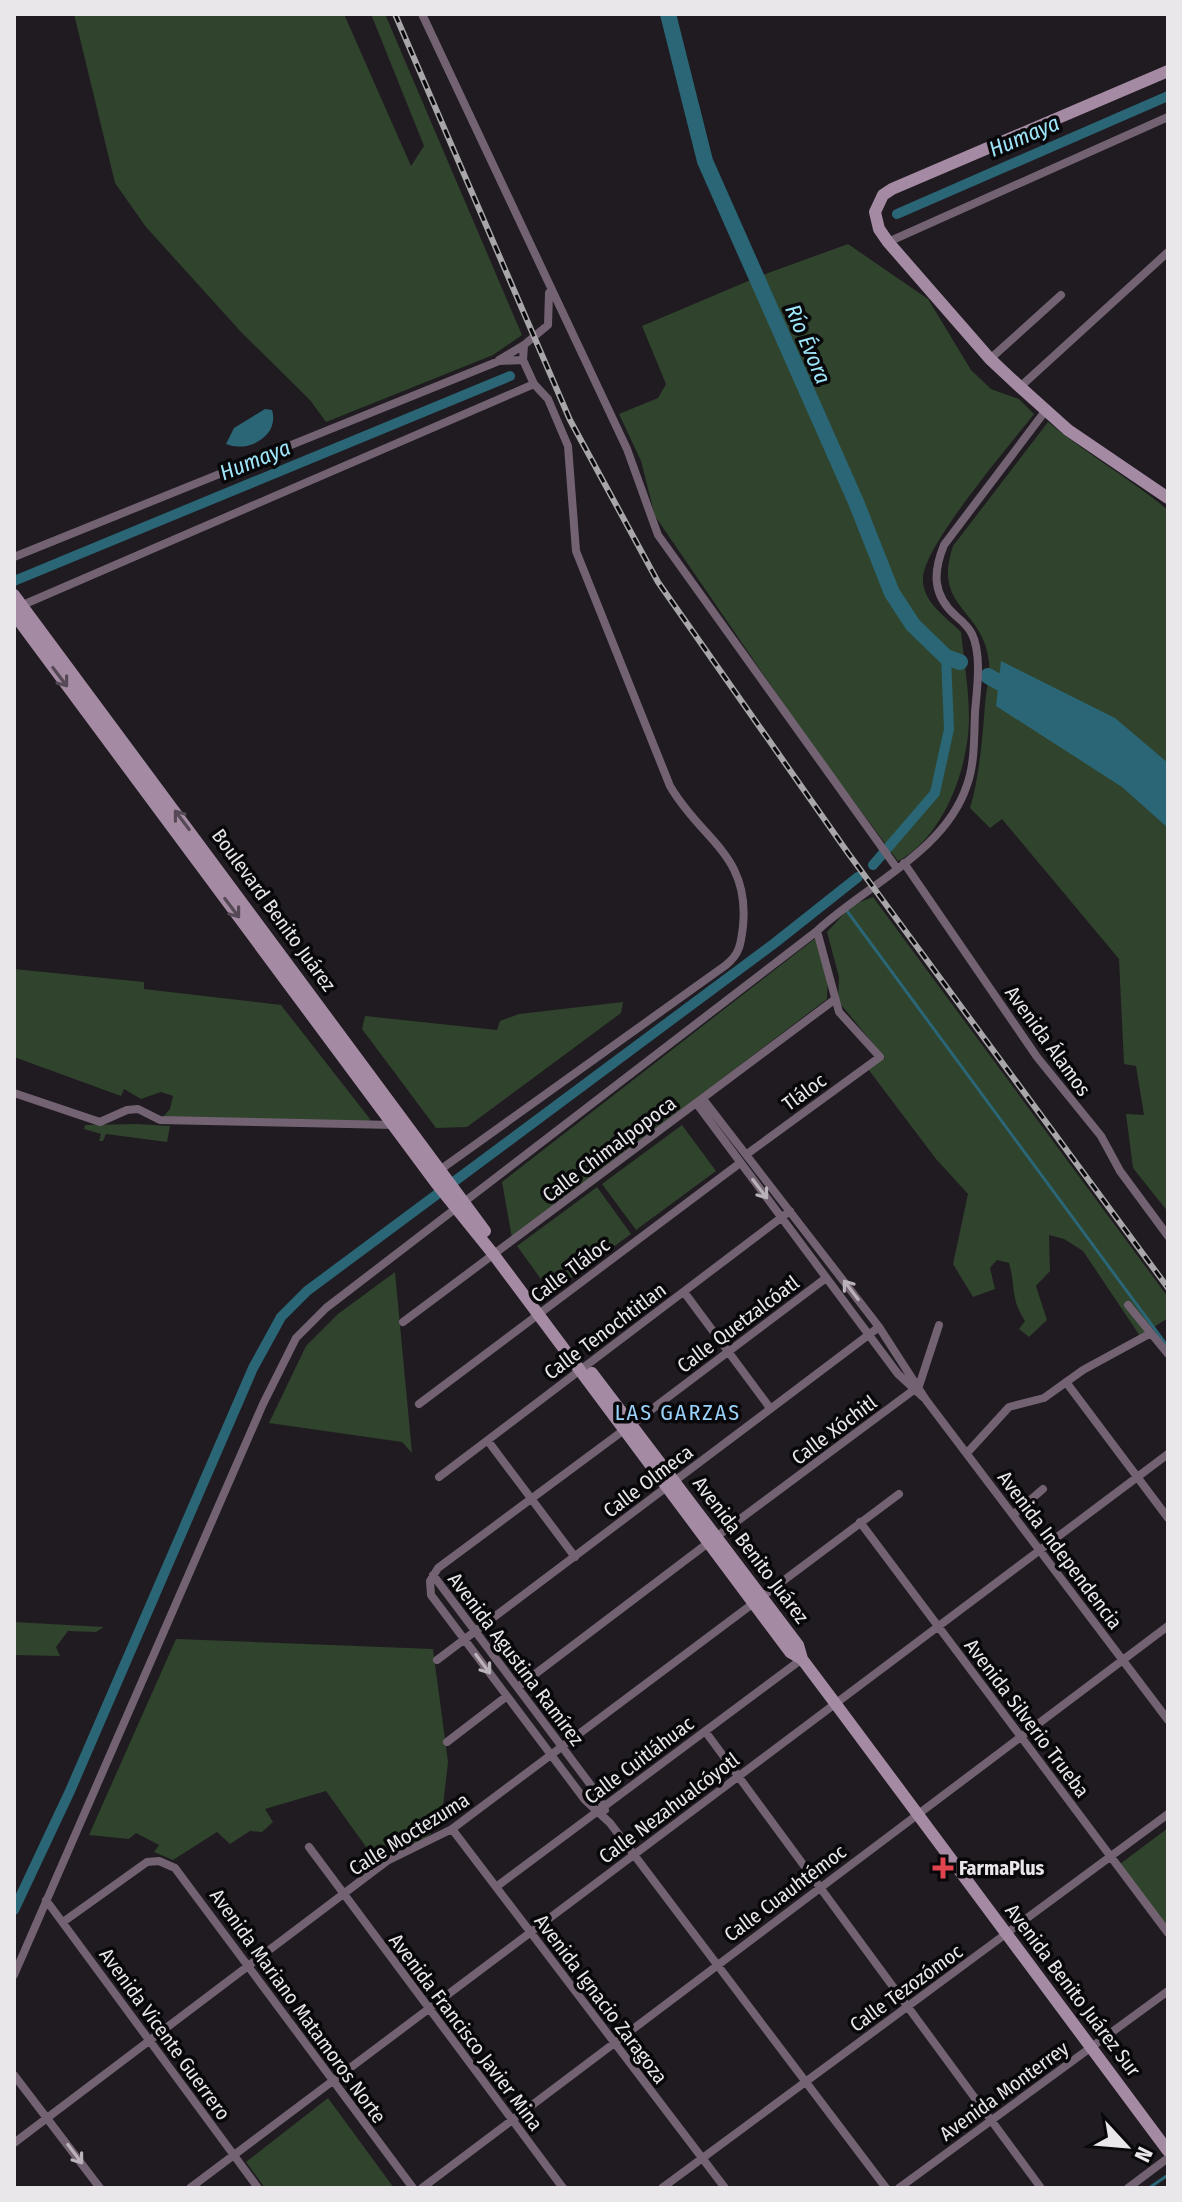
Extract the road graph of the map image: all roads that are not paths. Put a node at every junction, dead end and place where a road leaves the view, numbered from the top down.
1 (422, 14) edge
2 (1168, 71) edge
3 (1168, 117) edge
4 (888, 242) junction
5 (1168, 252) edge
6 (549, 289) junction
7 (1061, 295) dead end
8 (524, 345) junction
9 (990, 359) junction
10 (523, 360) junction
11 (499, 361) junction
12 (534, 384) junction
13 (1020, 387) junction
14 (1046, 410) junction
15 (1168, 498) edge
16 (14, 557) edge
17 (16, 606) edge
18 (900, 865) junction
19 (817, 931) junction
20 (834, 1000) junction
21 (14, 1093) edge
22 (700, 1101) junction
23 (394, 1125) junction
24 (747, 1154) junction
25 (740, 1163) junction
26 (438, 1176) junction
27 (457, 1202) junction
28 (790, 1211) junction
29 (781, 1218) junction
30 (1168, 1236) edge
31 (497, 1252) junction
32 (826, 1278) junction
33 (684, 1292) junction
34 (1128, 1305) dead end
35 (541, 1312) junction
36 (403, 1322) dead end
37 (939, 1325) dead end
38 (879, 1327) junction
39 (1151, 1333) junction
40 (868, 1334) junction
41 (729, 1351) junction
42 (1168, 1354) edge
43 (583, 1368) junction
44 (1066, 1382) junction
45 (916, 1388) junction
46 (419, 1404) dead end
47 (770, 1408) junction
48 (628, 1427) junction
49 (488, 1441) junction
50 (967, 1453) junction
51 (1168, 1454) edge
52 (439, 1477) dead end
53 (1137, 1477) junction
54 (670, 1484) junction
55 (1043, 1489) dead end
56 (899, 1494) dead end
57 (532, 1499) junction
58 (1013, 1515) junction
59 (1168, 1518) edge
60 (860, 1522) junction
61 (712, 1540) junction
62 (1040, 1550) junction
63 (575, 1557) junction
64 (433, 1575) junction
65 (758, 1600) junction
66 (938, 1626) junction
67 (1168, 1626) edge
68 (475, 1631) junction
69 (464, 1639) junction
70 (802, 1659) junction
71 (437, 1660) dead end
72 (1123, 1660) junction
73 (518, 1687) junction
74 (507, 1696) junction
75 (835, 1703) junction
76 (1168, 1720) edge
77 (705, 1731) junction
78 (1021, 1736) junction
79 (447, 1742) dead end
80 (562, 1747) junction
81 (551, 1755) junction
82 (738, 1776) junction
83 (600, 1810) junction
84 (917, 1814) junction
85 (1168, 1814) edge
86 (452, 1829) junction
87 (309, 1847) dead end
88 (634, 1854) junction
89 (1111, 1856) junction
90 (496, 1887) junction
91 (820, 1887) junction
92 (345, 1894) junction
93 (46, 1900) junction
94 (63, 1922) junction
95 (530, 1932) junction
96 (1168, 1933) edge
97 (1006, 1934) junction
98 (717, 1965) junction
99 (249, 1966) junction
100 (14, 1975) edge
101 (1168, 1991) edge
102 (908, 2007) junction
103 (429, 2008) junction
104 (150, 2041) junction
105 (614, 2043) junction
106 (1091, 2048) junction
107 (14, 2075) edge
108 (333, 2080) junction
109 (806, 2082) junction
110 (48, 2117) junction
111 (512, 2120) junction
112 (991, 2120) junction
113 (14, 2143) edge
114 (1168, 2151) edge
115 (234, 2155) junction
116 (702, 2158) junction
117 (1168, 2158) edge
118 (100, 2188) edge
119 (190, 2188) edge
120 (258, 2188) edge
121 (413, 2188) edge
122 (422, 2188) edge
123 (563, 2188) edge
124 (662, 2188) edge
125 (725, 2188) edge
126 (886, 2188) edge
127 (899, 2188) edge
128 (1041, 2188) edge
129 (1128, 2188) edge

1 - 6 street, Avenida Álamos
2 - 4 street
3 - 4 street
4 - 9 street
5 - 13 street
6 - 8 street
6 - 18 street, Avenida Álamos
7 - 9 street
8 - 10 street
8 - 11 street
9 - 13 street
10 - 11 street
10 - 12 street
11 - 16 street
12 - 17 street
12 - 26 street
13 - 14 street
14 - 15 street
14 - 18 street
17 -> 23 street, Boulevard Benito Juárez
26 -> 17 street, Boulevard Benito Juárez
18 - 19 street
18 - 30 street, Avenida Álamos
19 - 20 street
19 - 27 street
20 - 22 street, Calle Chimalpopoca
20 - 24 street, Tláloc
21 - 23 street
22 - 24 street, Avenida Independencia
22 - 25 street, Avenida Independencia
22 - 31 street, Calle Chimalpopoca
23 - 26 street, Boulevard Benito Juárez
24 - 28 street, Avenida Independencia
25 -> 29 street, Avenida Independencia
25 - 35 street, Calle Tláloc
26 - 27 street, Boulevard Benito Juárez
27 - 31 street, Boulevard Benito Juárez
27 - 93 street
28 - 29 street, Calle Tenochtitlan
38 -> 28 street, Avenida Independencia
29 - 32 street, Avenida Independencia
29 - 33 street, Calle Tenochtitlan
31 - 35 street, Avenida Benito Juárez
31 - 36 street, Calle Chimalpopoca
32 - 40 street, Avenida Independencia
32 - 41 street, Calle Quetzalcóatl
33 - 41 street
33 - 43 street, Calle Tenochtitlan
34 - 39 street
35 - 43 street, Avenida Benito Juárez
35 - 46 street, Calle Tláloc
37 - 45 street
38 - 40 street, Calle Olmeca
38 - 45 street, Avenida Independencia
39 - 42 street
39 - 44 street
40 - 45 street, Avenida Independencia
40 - 47 street, Calle Olmeca
41 - 47 street
41 - 48 street, Calle Quetzalcóatl
43 - 48 street, Avenida Benito Juárez
43 - 49 street, Calle Tenochtitlan
44 - 50 street
44 - 53 street
45 - 50 street, Avenida Independencia
45 - 61 street, Calle Xóchitl
47 - 54 street, Calle Olmeca
48 - 54 street, Avenida Benito Juárez
48 - 57 street, Calle Quetzalcóatl
49 - 52 street, Calle Tenochtitlan
49 - 57 street
50 - 58 street, Avenida Independencia
51 - 53 street, Calle Nezahualcóyotl
53 - 59 street
53 - 62 street, Calle Nezahualcóyotl
54 - 61 street, Avenida Benito Juárez
54 - 63 street, Calle Olmeca
55 - 58 street
56 - 60 street, Calle Moctezuma
57 - 63 street
57 - 64 street, Calle Quetzalcóatl
58 - 62 street, Avenida Independencia
60 - 65 street, Calle Moctezuma
60 - 66 street, Avenida Silverio Trueba
61 - 65 street, Avenida Benito Juárez
61 - 73 street, Calle Xóchitl
62 - 66 street, Calle Nezahualcóyotl
62 - 72 street, Avenida Independencia
63 - 68 street, Calle Olmeca
64 - 68 street, Avenida Agustina Ramírez
64 - 69 street, Avenida Agustina Ramírez
65 - 70 street, Avenida Benito Juárez
65 - 80 street, Calle Moctezuma
66 - 75 street, Calle Nezahualcóyotl
66 - 78 street, Avenida Silverio Trueba
67 - 72 street, Calle Cuauhtémoc
68 - 69 street, Calle Olmeca
68 - 73 street, Avenida Agustina Ramírez
69 - 71 street, Calle Olmeca
69 -> 74 street, Avenida Agustina Ramírez
70 - 75 street, Avenida Benito Juárez Sur
70 - 77 street, Calle Cuitláhuac
72 - 76 street, Avenida Independencia
72 - 78 street, Calle Cuauhtémoc
73 - 80 street, Avenida Agustina Ramírez
74 - 79 street
74 - 81 street, Avenida Agustina Ramírez
75 - 82 street, Calle Nezahualcóyotl
75 - 84 street, Avenida Benito Juárez Sur
77 - 82 street
77 - 83 street, Calle Cuitláhuac
78 - 84 street, Calle Cuauhtémoc
78 - 89 street, Avenida Silverio Trueba
80 - 81 street, Calle Moctezuma
80 - 83 street, Avenida Agustina Ramírez
81 - 83 street, Avenida Agustina Ramírez
81 - 86 street, Calle Moctezuma
82 - 88 street, Calle Nezahualcóyotl
82 - 91 street
83 - 88 street, Avenida Agustina Ramírez
83 - 90 street, Calle Cuitláhuac
84 - 91 street, Calle Cuauhtémoc
84 - 97 street, Avenida Benito Juárez Sur
85 - 89 street, Calle Tezozómoc
86 - 90 street, Avenida Ignacio Zaragoza
86 - 92 street, Calle Moctezuma
87 - 92 street, Avenida Francisco Javier Mina
88 - 95 street, Calle Nezahualcóyotl
88 - 98 street, Avenida Agustina Ramírez
89 - 96 street, Avenida Silverio Trueba
89 - 97 street, Calle Tezozómoc
90 - 95 street, Avenida Ignacio Zaragoza
91 - 98 street, Calle Cuauhtémoc
91 - 102 street
92 - 99 street, Calle Moctezuma
92 - 103 street, Avenida Francisco Javier Mina
93 - 94 street, Avenida Vicente Guerrero
93 - 100 street
94 - 99 street, Avenida Mariano Matamoros Norte
94 - 104 street, Avenida Vicente Guerrero
95 - 103 street, Calle Nezahualcóyotl
95 - 105 street, Avenida Ignacio Zaragoza
97 - 102 street, Calle Tezozómoc
97 - 106 street, Avenida Benito Juárez Sur
98 - 105 street, Calle Cuauhtémoc
98 - 109 street, Avenida Agustina Ramírez
99 - 104 street, Calle Moctezuma
99 - 108 street, Avenida Mariano Matamoros Norte
101 - 106 street, Avenida Monterrey
102 - 109 street, Calle Tezozómoc
102 - 112 street
103 - 108 street, Calle Nezahualcóyotl
103 - 111 street, Avenida Francisco Javier Mina
104 - 110 street, Calle Moctezuma
104 - 115 street, Avenida Vicente Guerrero
105 - 111 street, Calle Cuauhtémoc
105 - 116 street, Avenida Ignacio Zaragoza
106 - 112 street, Avenida Monterrey
106 - 114 street, Avenida Benito Juárez Sur
107 - 110 street
108 - 115 street, Calle Nezahualcóyotl
108 - 121 street, Avenida Mariano Matamoros Norte
109 - 116 street, Calle Tezozómoc
109 - 126 street, Avenida Agustina Ramírez
110 - 113 street, Calle Moctezuma
110 -> 118 street
111 - 122 street, Calle Cuauhtémoc
111 - 123 street, Avenida Francisco Javier Mina
112 - 127 street, Avenida Monterrey
112 - 128 street
115 - 119 street, Calle Nezahualcóyotl
115 - 120 street, Avenida Vicente Guerrero
116 - 124 street, Calle Tezozómoc
116 - 125 street, Avenida Ignacio Zaragoza
117 - 129 street

